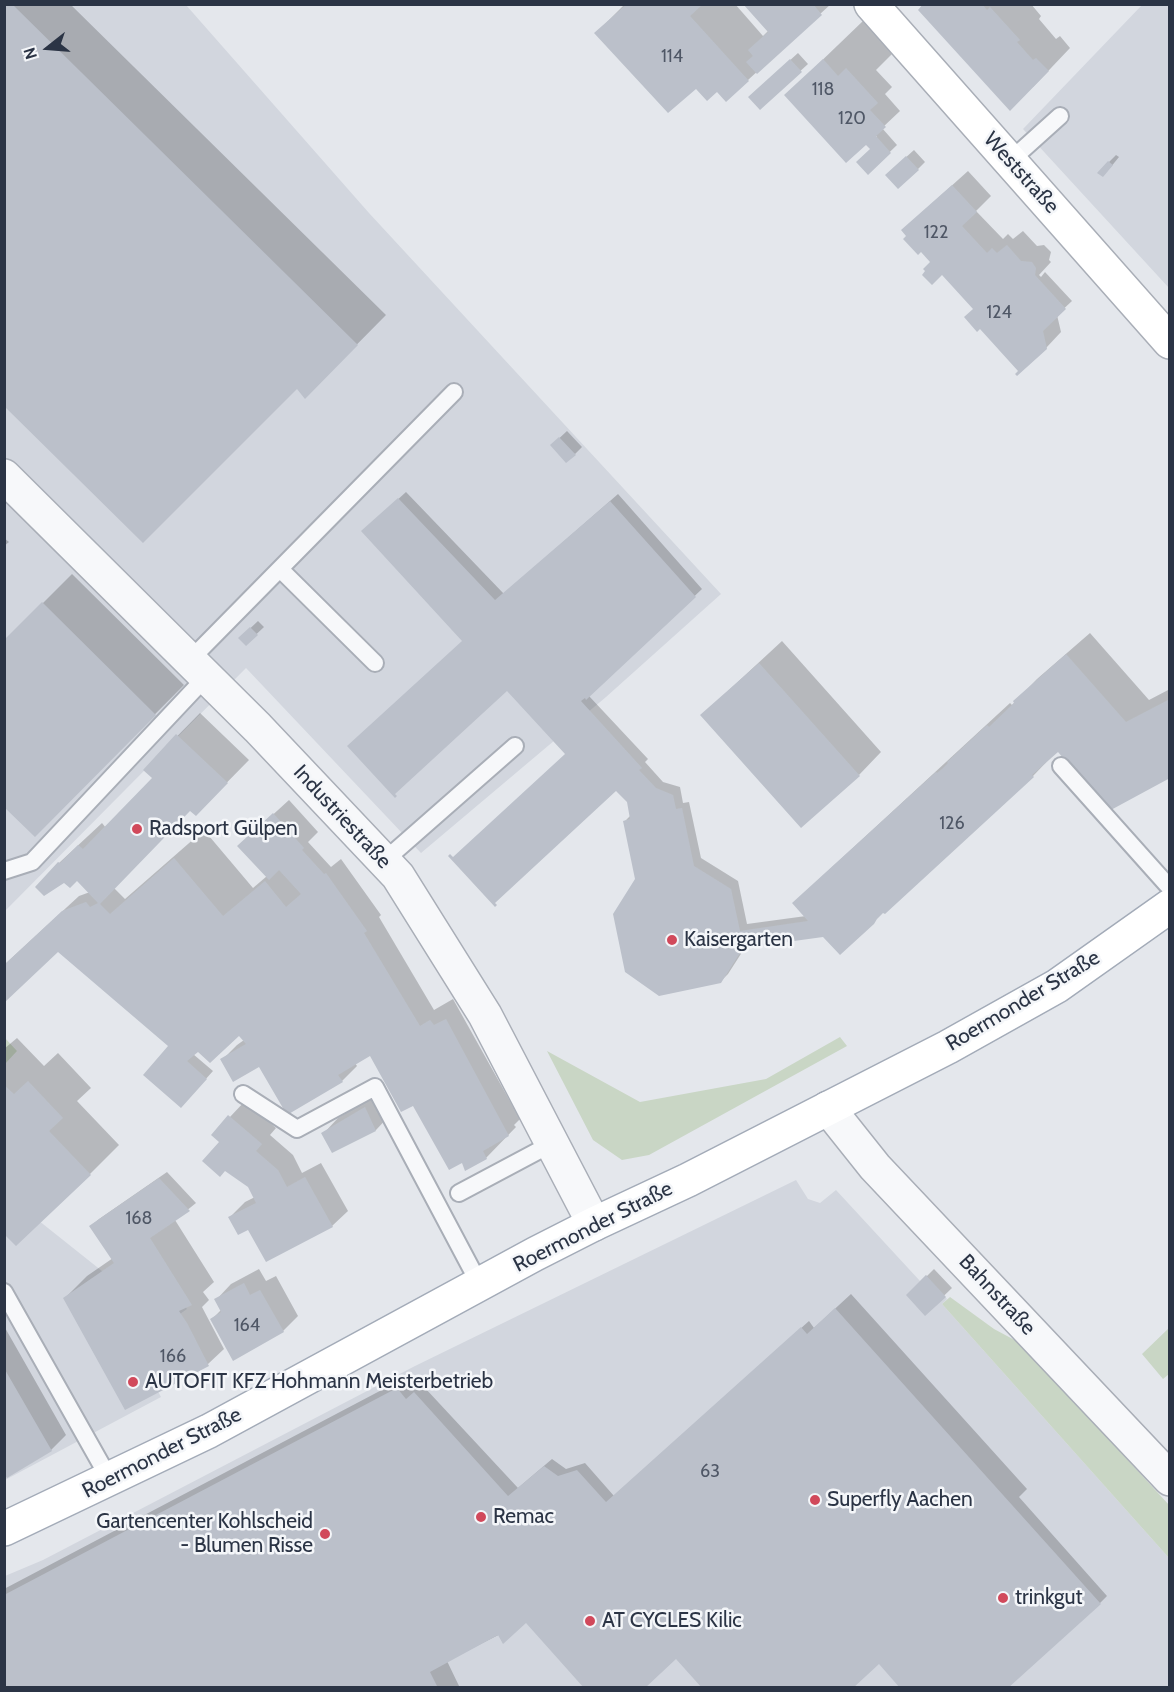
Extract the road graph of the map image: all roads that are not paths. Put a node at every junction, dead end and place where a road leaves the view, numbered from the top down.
1 (871, 4) edge
2 (1060, 116) dead end
3 (1010, 161) junction
4 (1170, 342) edge
5 (454, 392) dead end
6 (4, 476) edge
7 (280, 568) junction
8 (375, 663) dead end
9 (198, 669) junction
10 (515, 746) dead end
11 (1060, 766) dead end
12 (384, 861) junction
13 (4, 870) edge
14 (1170, 888) edge
15 (1170, 906) edge
16 (243, 1095) dead end
17 (828, 1108) junction
18 (552, 1143) junction
19 (459, 1193) dead end
20 (594, 1224) junction
21 (480, 1285) junction
22 (4, 1292) edge
23 (1170, 1479) edge
24 (110, 1480) junction
25 (9, 1525) edge

1 - 3 main road, Weststraße
2 - 3 lane
3 - 4 main road, Weststraße
5 - 7 lane
6 - 9 street, Industriestraße
7 - 8 lane
7 - 9 lane
9 - 12 street, Industriestraße
9 - 13 lane
10 - 12 lane
11 - 14 lane
12 - 18 street, Industriestraße
15 - 17 main road, Roermonder Straße
16 - 21 lane
17 - 20 main road, Roermonder Straße
17 - 23 street, Bahnstraße
18 - 19 lane
18 - 20 street, Industriestraße
20 - 21 main road, Roermonder Straße
21 - 24 main road, Roermonder Straße
22 - 24 lane
24 - 25 main road, Roermonder Straße

